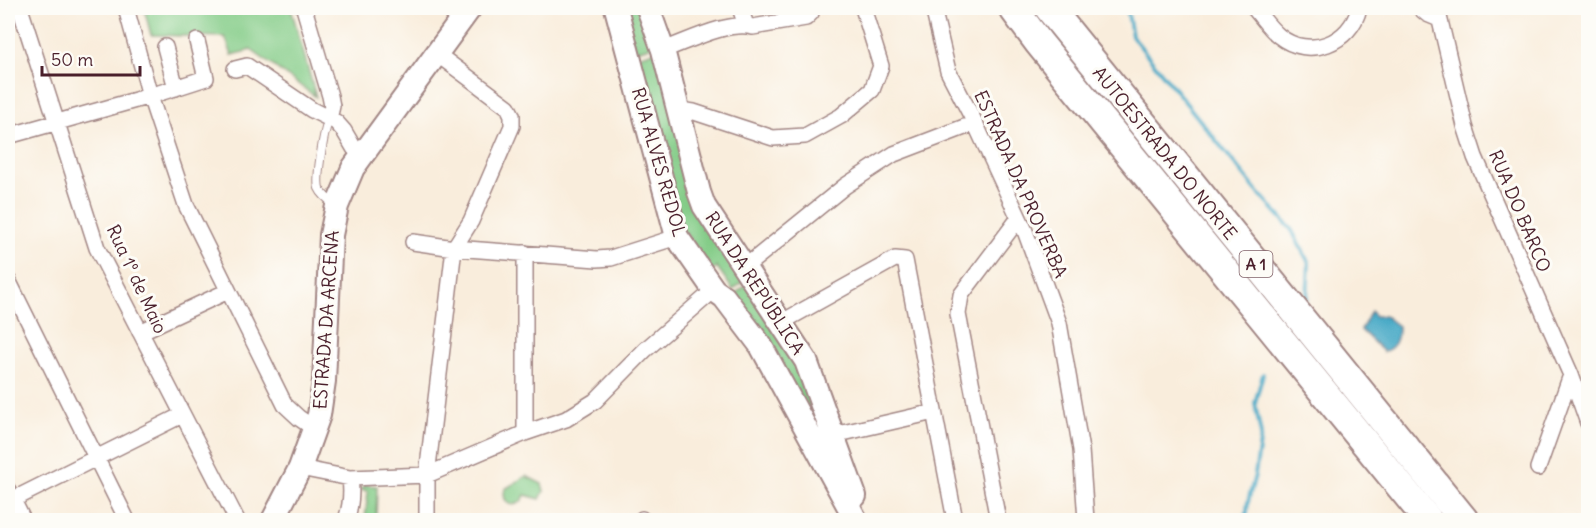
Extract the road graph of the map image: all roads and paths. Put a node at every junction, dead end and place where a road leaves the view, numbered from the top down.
1 (20, 8) edge
2 (126, 8) edge
3 (304, 8) edge
4 (470, 8) edge
5 (615, 8) edge
6 (648, 8) edge
7 (740, 8) edge
8 (812, 8) edge
9 (863, 8) edge
10 (933, 8) edge
11 (1013, 8) edge
12 (1049, 8) edge
13 (1254, 8) edge
14 (1359, 8) edge
15 (1420, 8) edge
16 (1438, 13) edge
17 (746, 25) junction
18 (197, 41) dead end
19 (165, 47) dead end
20 (663, 50) junction
21 (437, 54) junction
22 (236, 69) dead end
23 (176, 88) junction
24 (150, 96) junction
25 (679, 110) junction
26 (329, 119) junction
27 (57, 122) junction
28 (975, 123) junction
29 (8, 136) edge
30 (363, 155) junction
31 (337, 206) junction
32 (1019, 218) junction
33 (677, 237) junction
34 (413, 242) dead end
35 (454, 248) junction
36 (525, 253) junction
37 (745, 267) junction
38 (8, 280) edge
39 (714, 290) junction
40 (228, 291) junction
41 (782, 322) junction
42 (140, 332) junction
43 (1571, 375) junction
44 (934, 412) junction
45 (182, 415) junction
46 (1588, 423) edge
47 (315, 429) junction
48 (525, 433) junction
49 (834, 435) junction
50 (97, 459) junction
51 (300, 468) junction
52 (1538, 468) dead end
53 (427, 475) junction
54 (350, 478) junction
55 (10, 495) edge
56 (23, 520) edge
57 (127, 520) edge
58 (237, 520) edge
59 (273, 520) edge
60 (346, 520) edge
61 (427, 520) edge
62 (856, 520) edge
63 (863, 520) edge
64 (955, 520) edge
65 (999, 520) edge
66 (1086, 520) edge
67 (1428, 520) edge
68 (1464, 520) edge

1 - 27 street, Rua 1º de Maio
2 - 24 street
3 - 26 street
4 - 21 street, ESTRADA DA ARCENA
5 - 33 street, RUA ALVES REDOL
6 - 20 street, RUA DA REPÚBLICA
7 - 17 street
8 - 17 street
9 - 25 street
10 - 28 street, ESTRADA DA PROVERBA
11 - 67 highway, AUTOESTRADA DO NORTE / A 1
12 - 68 highway, AUTOESTRADA DO NORTE / A 1
13 - 14 street
15 - 16 street
16 - 43 street, RUA DO BARCO
17 - 20 street
18 - 23 street
19 - 23 street
20 - 25 street, RUA DA REPÚBLICA
21 - 30 street, ESTRADA DA ARCENA
21 - 35 street
22 - 26 street
23 - 24 street
24 - 27 street
24 - 40 street
25 - 37 street, RUA DA REPÚBLICA
26 - 30 street
26 - 31 lane
27 - 29 street
27 - 42 street, Rua 1º de Maio
28 - 32 street, ESTRADA DA PROVERBA
28 - 37 street
30 - 31 street, ESTRADA DA ARCENA
31 - 47 street, ESTRADA DA ARCENA
32 - 65 street
32 - 66 street, ESTRADA DA PROVERBA
33 - 36 street
33 - 39 street, RUA ALVES REDOL
34 - 35 street
35 - 36 street
35 - 53 street
36 - 48 street
37 - 41 street, RUA DA REPÚBLICA
38 - 50 street
39 - 48 street
39 - 62 street, RUA ALVES REDOL
40 - 42 street
40 - 47 street
41 - 44 street
41 - 49 street, RUA DA REPÚBLICA
42 - 45 street, Rua 1º de Maio
43 - 46 street, RUA DO BARCO
43 - 52 street
44 - 49 street
44 - 64 street
45 - 50 street
45 - 58 street, Rua 1º de Maio
47 - 51 street, ESTRADA DA ARCENA
48 - 53 street
49 - 63 street, RUA DA REPÚBLICA
50 - 55 street
50 - 57 street
51 - 54 street
51 - 59 street, ESTRADA DA ARCENA
53 - 54 street
53 - 61 street
54 - 60 street
55 - 56 street

